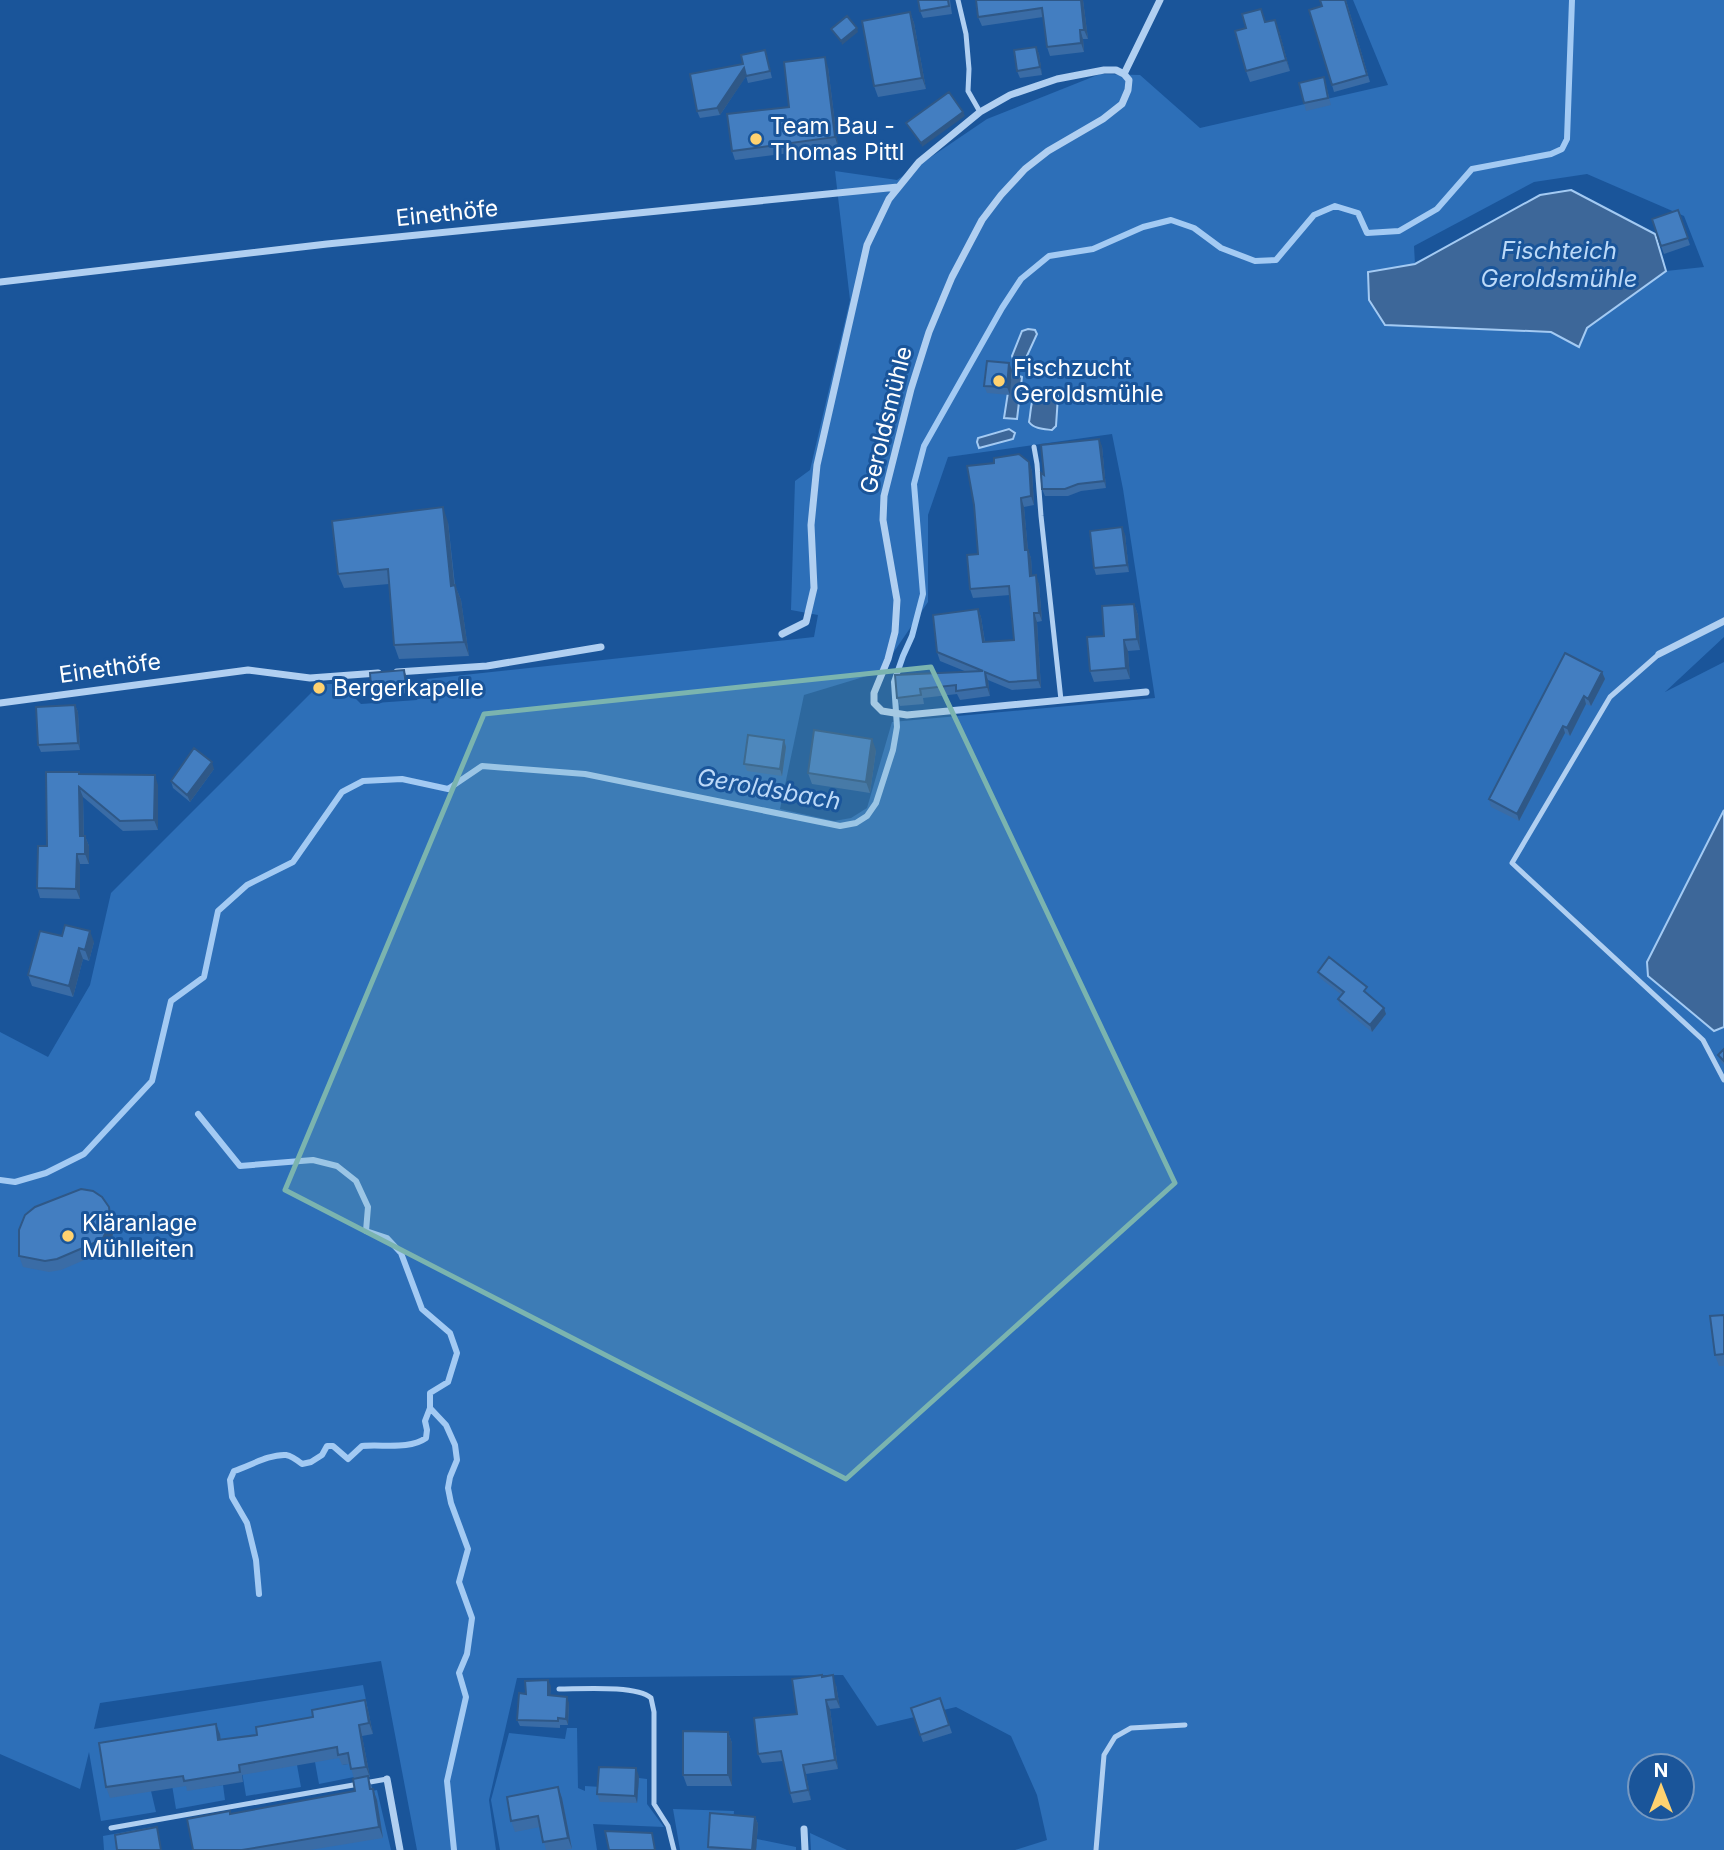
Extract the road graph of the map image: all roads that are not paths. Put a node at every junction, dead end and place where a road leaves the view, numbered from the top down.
1 (958, 0) edge
2 (1160, 0) edge
3 (1124, 74) junction
4 (980, 111) junction
5 (898, 187) junction
6 (0, 282) edge
7 (1034, 447) dead end
8 (1724, 621) edge
9 (782, 634) dead end
10 (601, 647) dead end
11 (1659, 654) joint
12 (1146, 692) dead end
13 (1061, 700) junction
14 (0, 703) edge
15 (1724, 1080) edge
16 (559, 1689) dead end
17 (1185, 1725) dead end
18 (387, 1779) joint
19 (111, 1828) dead end
20 (804, 1829) dead end
21 (400, 1850) edge
22 (674, 1850) edge
23 (805, 1850) edge
24 (1096, 1850) edge

1 - 4 lane
2 - 3 street
3 - 4 street
3 - 13 street, Geroldsmühle
4 - 5 street
5 - 6 street, Einethöfe
5 - 9 street
7 - 13 lane
8 - 11 street
10 - 14 street, Einethöfe
11 - 15 lane
12 - 13 street, Geroldsmühle
16 - 22 lane
17 - 24 lane
18 - 19 lane
18 - 21 street
20 - 23 street

